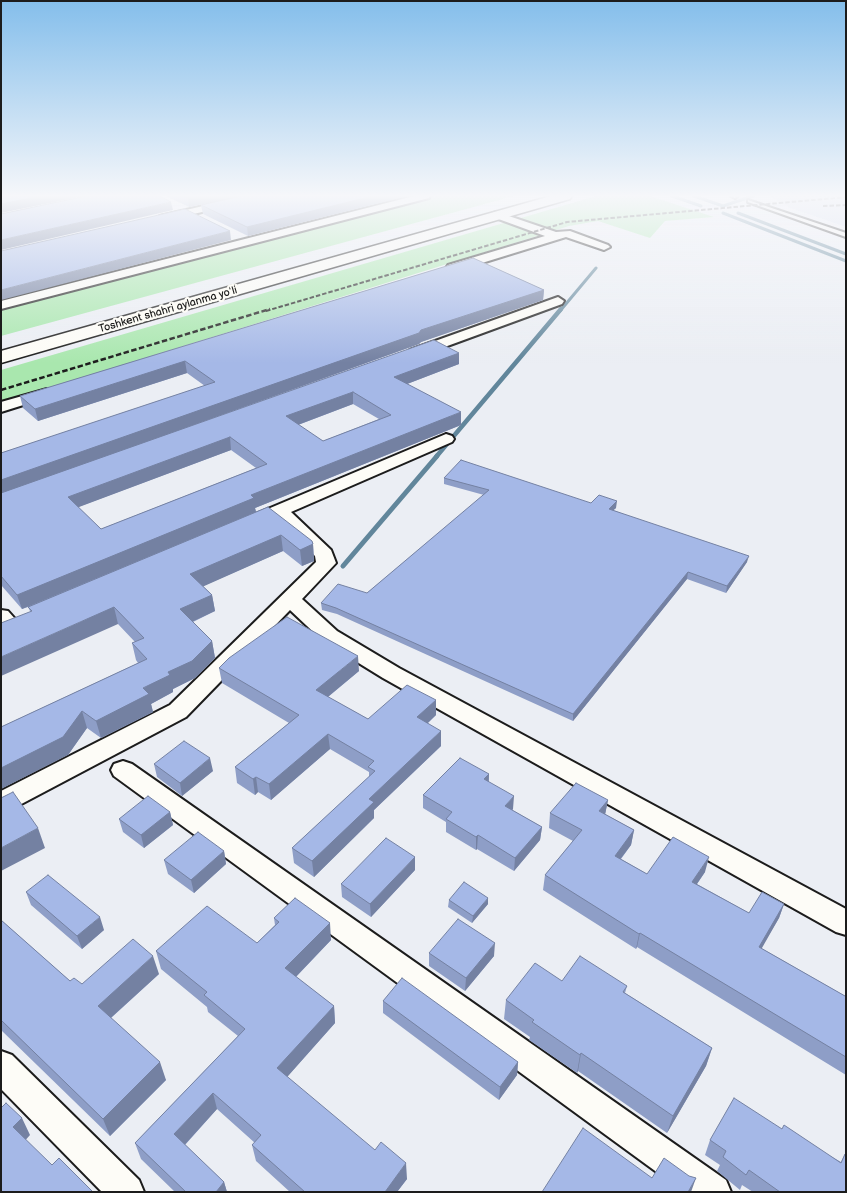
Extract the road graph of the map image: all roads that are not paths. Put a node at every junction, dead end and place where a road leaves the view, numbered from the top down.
1 (204, 252) edge
2 (341, 252) edge
3 (370, 252) edge
4 (505, 252) edge
5 (440, 272) edge
6 (558, 302) dead end
7 (1, 305) edge
8 (1, 346) edge
9 (1, 358) edge
10 (400, 358) edge
11 (58, 389) edge
12 (1, 407) edge
13 (446, 439) dead end
14 (280, 511) junction
15 (235, 530) edge
16 (291, 599) junction
17 (123, 770) dead end
18 (1, 803) edge
19 (846, 923) edge
20 (1, 1066) edge
21 (127, 1192) edge
22 (714, 1192) edge

1 - 7 street
2 - 8 highway, Toshkent shahri aylanma yoʻli
3 - 9 highway, Toshkent shahri aylanma yoʻli
4 - 5 street
6 - 10 street
11 - 12 street
13 - 14 street
14 - 15 street
14 - 16 street
16 - 18 street
16 - 19 street
17 - 22 street
20 - 21 street

